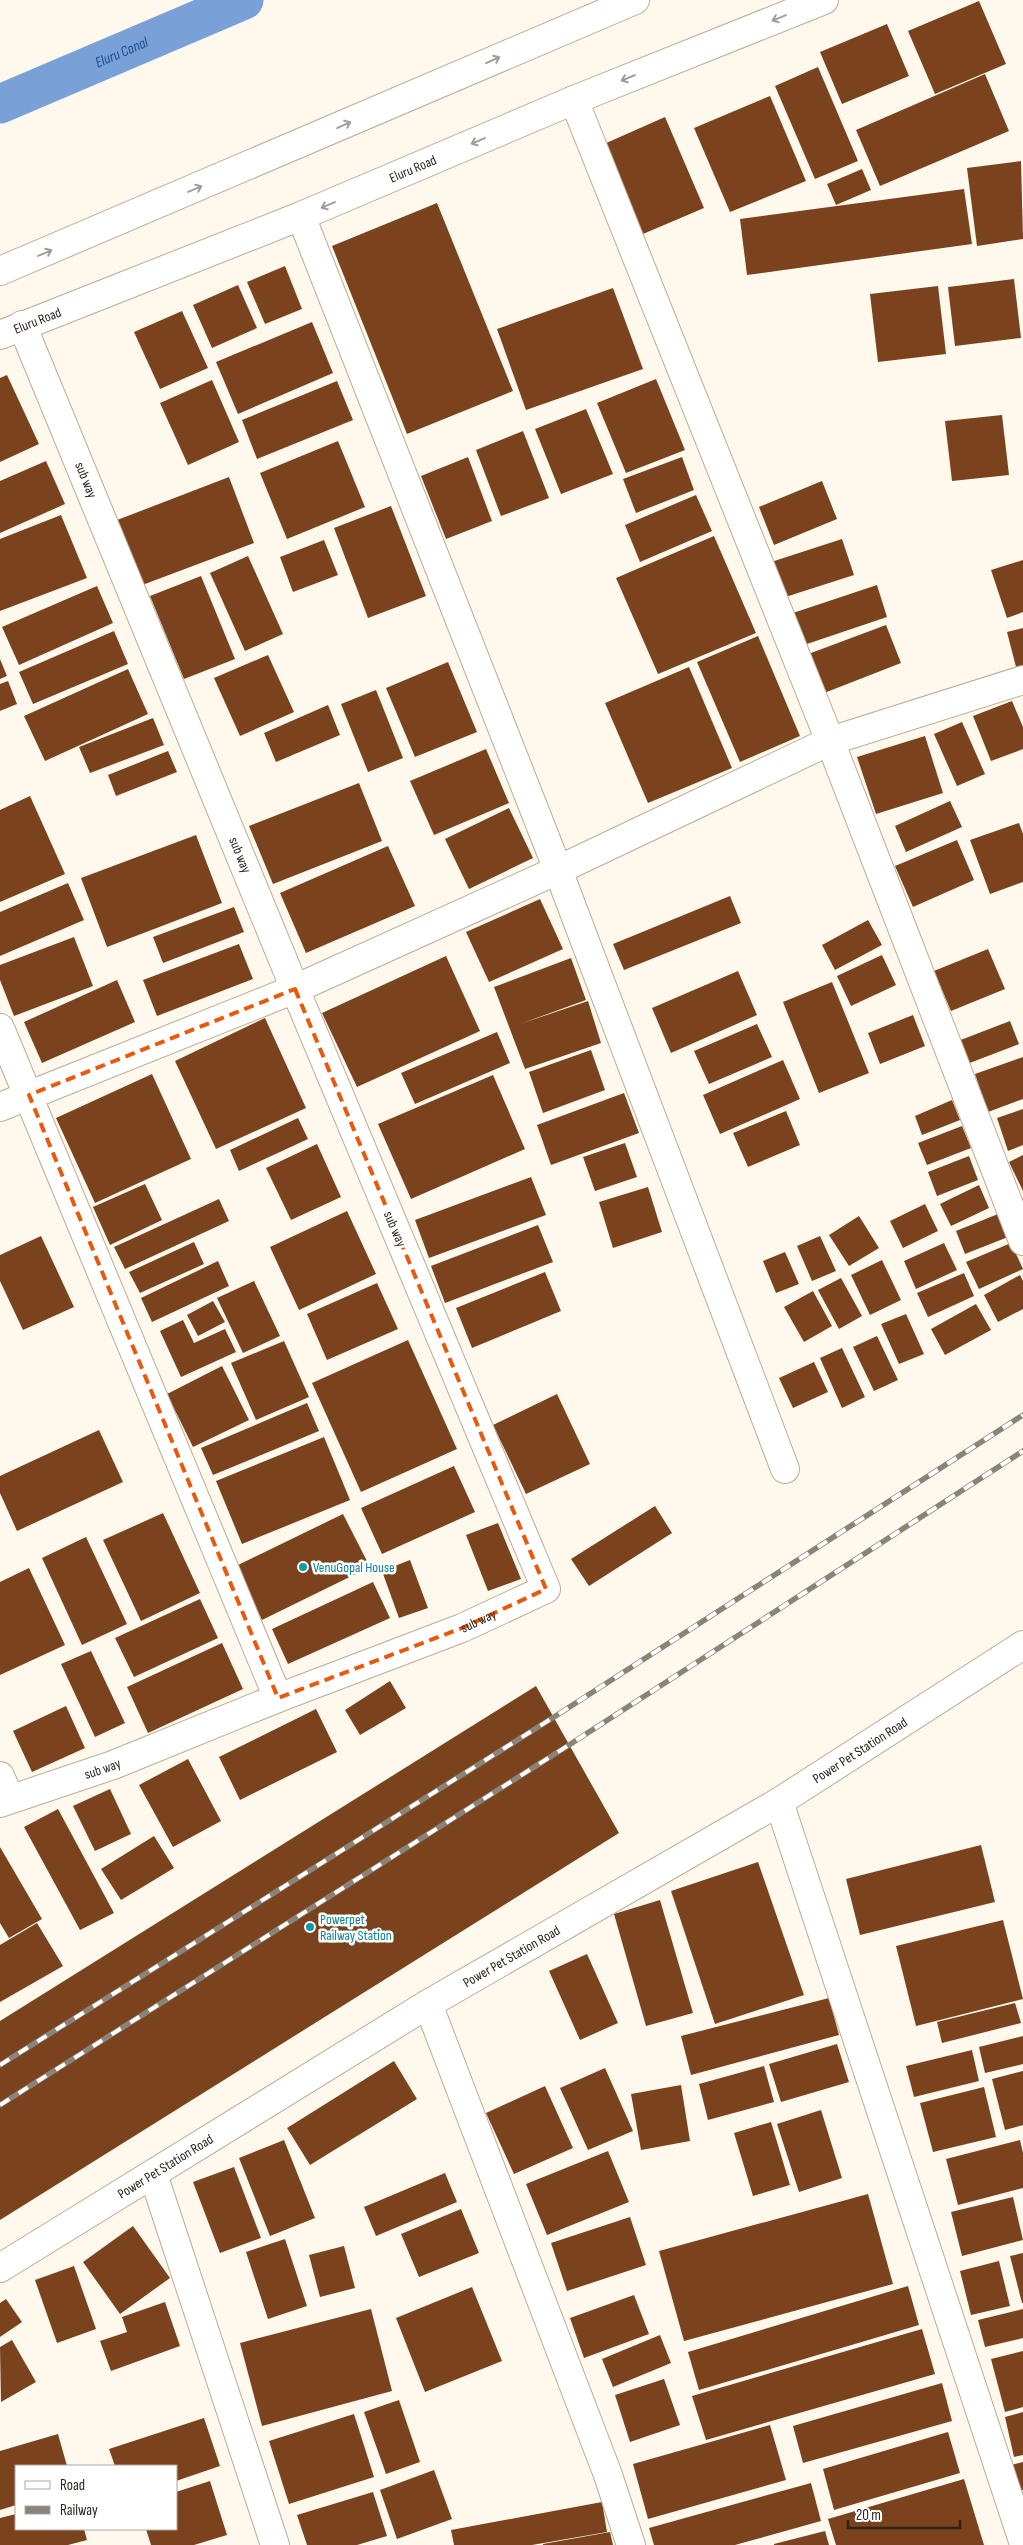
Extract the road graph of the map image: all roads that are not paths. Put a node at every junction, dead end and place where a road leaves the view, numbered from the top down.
1 (635, 0) edge
2 (824, 0) edge
3 (574, 100) junction
4 (301, 216) junction
5 (0, 271) edge
6 (11, 330) edge
7 (1023, 680) edge
8 (830, 740) junction
9 (558, 870) junction
10 (295, 989) junction
11 (0, 1028) edge
12 (29, 1095) junction
13 (0, 1107) edge
14 (1023, 1241) edge
15 (785, 1469) dead end
16 (1023, 1645) edge
17 (278, 1698) junction
18 (3, 1792) edge
19 (779, 1802) junction
20 (428, 2004) junction
21 (153, 2174) junction
22 (0, 2268) edge
23 (1023, 2541) edge
24 (275, 2545) edge
25 (631, 2545) edge

5 -> 1 street
2 -> 3 street, Eluru Road
3 -> 4 street, Eluru Road
3 - 8 street
4 - 6 street, Eluru Road
4 - 9 street
6 - 10 street, sub way
7 - 8 street
8 - 9 street
8 - 14 street
9 - 10 street
9 - 15 street
10 - 12 street
10 - 17 street, sub way
11 - 12 street
12 - 13 street
12 - 17 street
16 - 19 street, Power Pet Station Road
17 - 18 street, sub way
19 - 20 street, Power Pet Station Road
19 - 23 street
20 - 21 street, Power Pet Station Road
20 - 25 street
21 - 22 street, Power Pet Station Road
21 - 24 street

